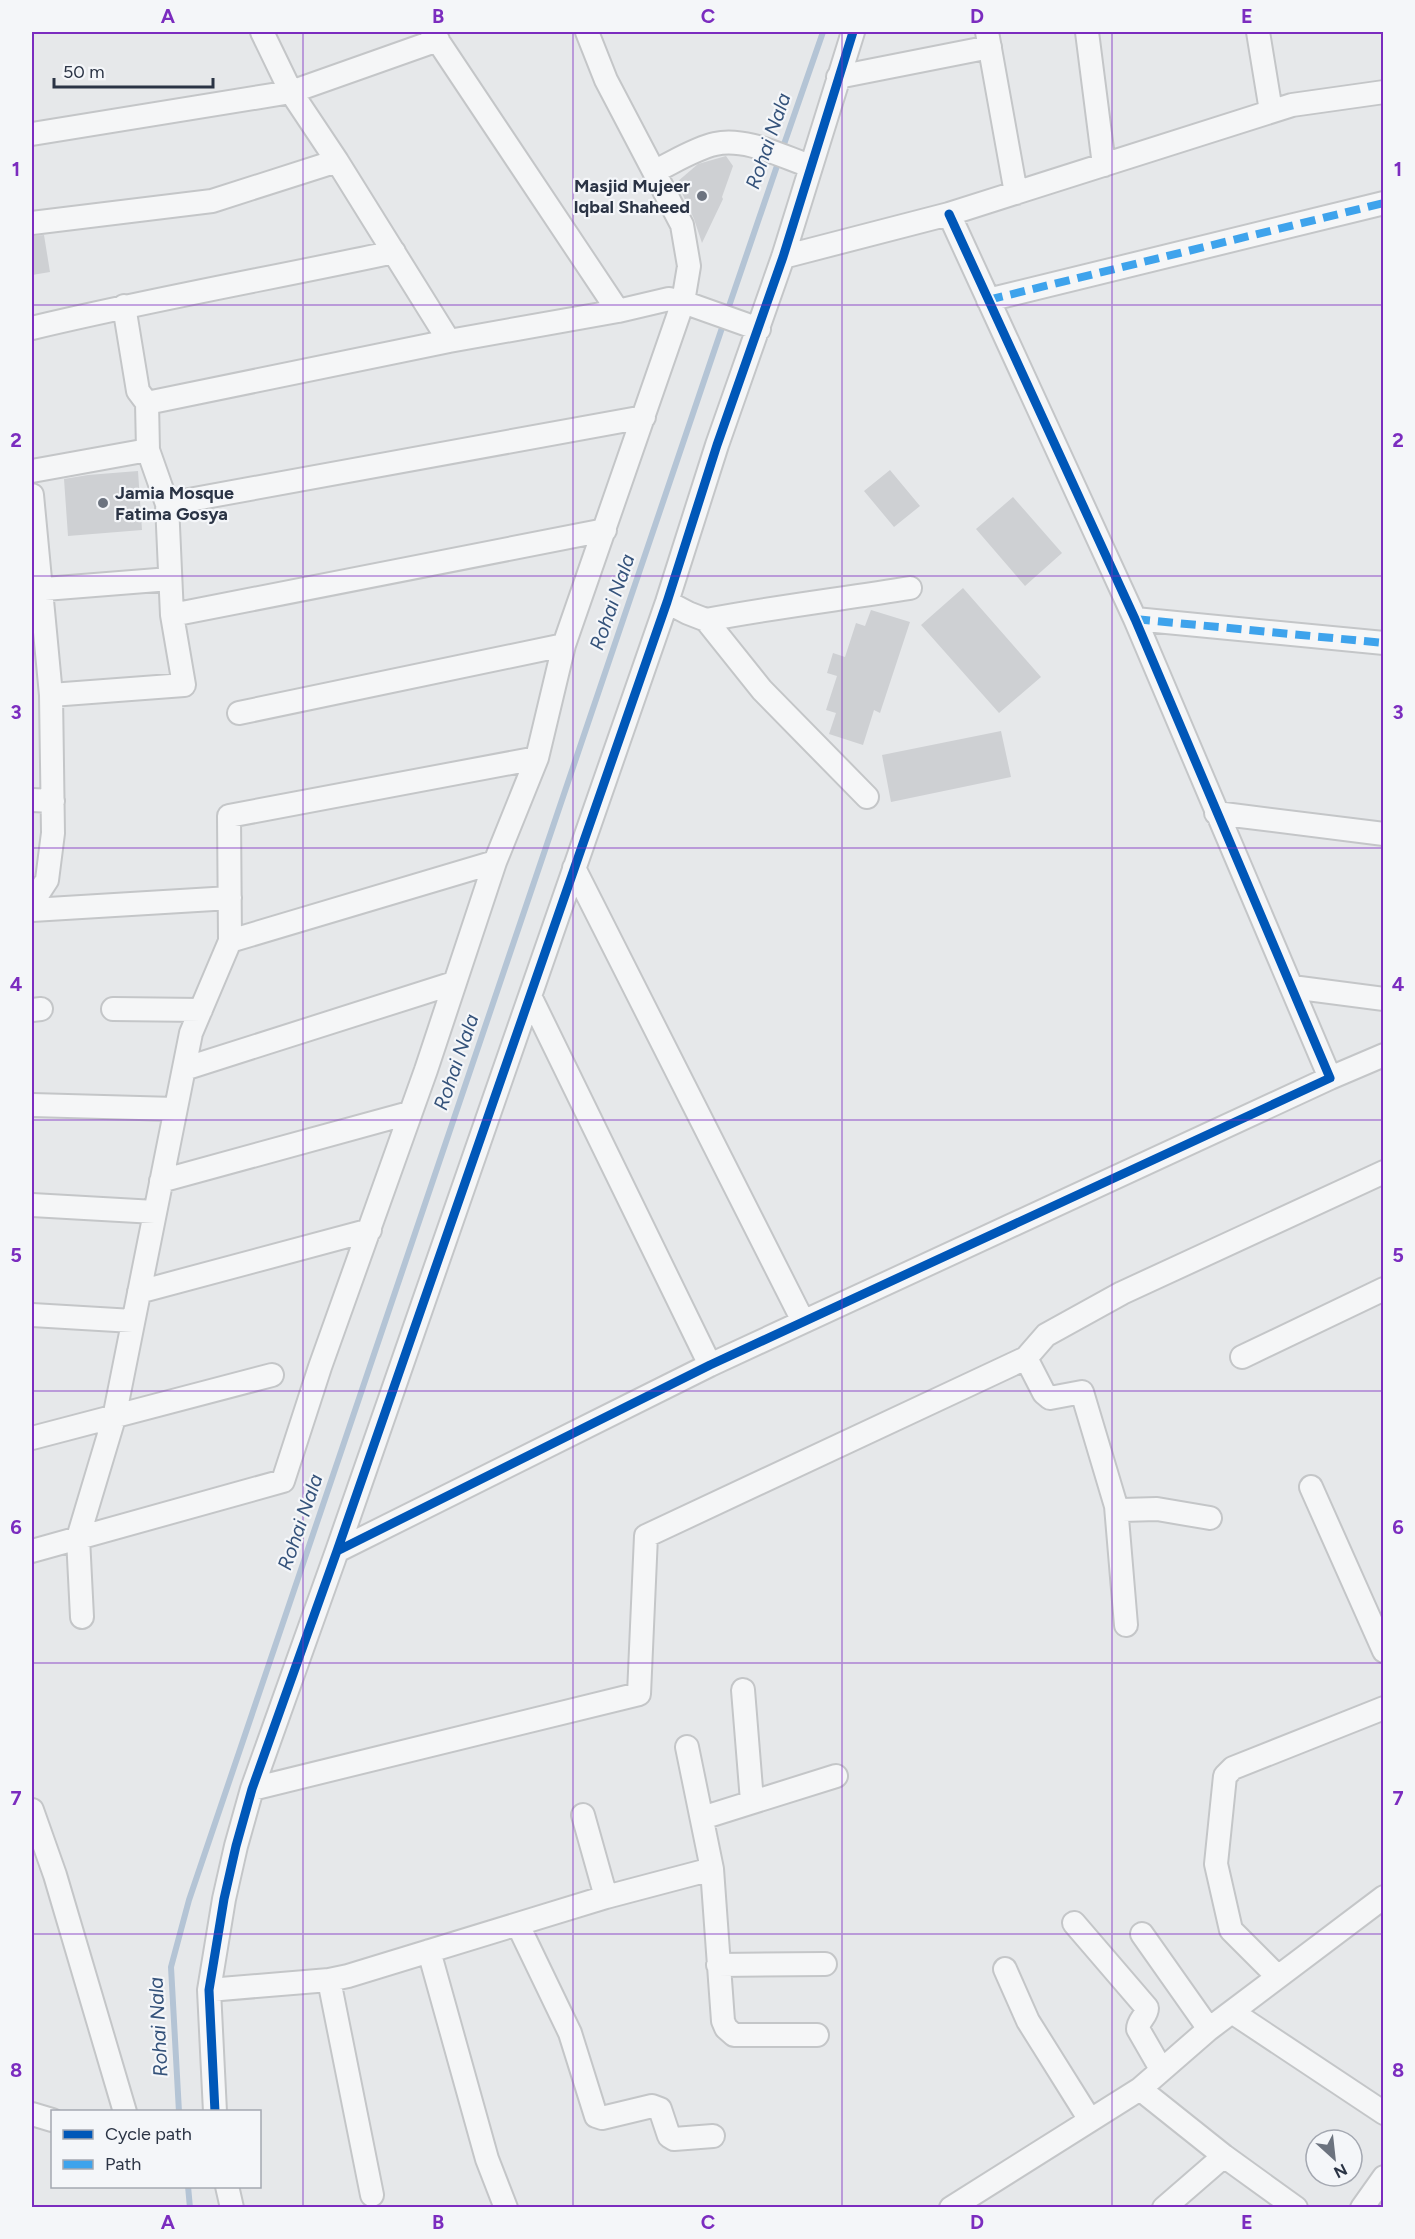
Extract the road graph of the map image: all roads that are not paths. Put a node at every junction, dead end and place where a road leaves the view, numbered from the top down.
1 (262, 32) edge
2 (587, 32) edge
3 (854, 32) edge
4 (1087, 32) edge
5 (1258, 32) edge
6 (435, 36) edge
7 (988, 39) edge
8 (838, 77) junction
9 (1383, 92) edge
10 (291, 93) junction
11 (1271, 111) junction
12 (32, 134) edge
13 (337, 161) junction
14 (803, 163) junction
15 (1104, 165) junction
16 (654, 171) junction
17 (1016, 193) junction
18 (1383, 203) edge
19 (949, 214) junction
20 (32, 223) edge
21 (394, 252) junction
22 (783, 257) junction
23 (988, 300) junction
24 (687, 303) junction
25 (124, 306) junction
26 (618, 311) junction
27 (32, 328) edge
28 (755, 328) junction
29 (449, 341) junction
30 (147, 403) junction
31 (644, 417) junction
32 (148, 450) junction
33 (32, 471) edge
34 (32, 495) edge
35 (167, 504) junction
36 (604, 530) junction
37 (170, 579) junction
38 (910, 588) dead end
39 (36, 590) edge
40 (666, 602) junction
41 (172, 615) junction
42 (1135, 619) junction
43 (706, 620) junction
44 (1383, 643) edge
45 (564, 645) junction
46 (51, 695) junction
47 (239, 713) dead end
48 (537, 758) junction
49 (867, 797) dead end
50 (42, 800) edge
51 (1216, 813) junction
52 (1383, 834) edge
53 (495, 862) junction
54 (574, 868) junction
55 (230, 898) junction
56 (32, 903) edge
57 (32, 910) edge
58 (230, 941) junction
59 (454, 983) junction
60 (1292, 987) junction
61 (530, 996) junction
62 (1383, 999) edge
63 (113, 1009) dead end
64 (201, 1010) junction
65 (1383, 1055) edge
66 (184, 1069) junction
67 (1330, 1078) junction
68 (32, 1105) edge
69 (175, 1109) junction
70 (409, 1113) junction
71 (1383, 1172) edge
72 (160, 1181) junction
73 (32, 1205) edge
74 (154, 1212) junction
75 (370, 1230) junction
76 (1383, 1289) edge
77 (139, 1293) junction
78 (32, 1315) edge
79 (133, 1321) junction
80 (803, 1321) junction
81 (1242, 1357) dead end
82 (1026, 1358) junction
83 (710, 1365) junction
84 (272, 1375) dead end
85 (114, 1418) junction
86 (32, 1438) edge
87 (1311, 1487) dead end
88 (1116, 1506) junction
89 (1210, 1518) dead end
90 (78, 1538) junction
91 (32, 1551) edge
92 (337, 1551) junction
93 (82, 1617) dead end
94 (1126, 1625) dead end
95 (1383, 1651) edge
96 (743, 1690) dead end
97 (1383, 1708) edge
98 (687, 1747) dead end
99 (837, 1776) dead end
100 (252, 1789) junction
101 (752, 1801) junction
102 (32, 1810) edge
103 (583, 1815) dead end
104 (702, 1818) junction
105 (712, 1869) junction
106 (606, 1897) junction
107 (1383, 1897) edge
108 (1074, 1923) dead end
109 (518, 1924) junction
110 (1142, 1934) dead end
111 (429, 1951) junction
112 (825, 1964) dead end
113 (718, 1965) junction
114 (1005, 1969) dead end
115 (1277, 1976) junction
116 (329, 1980) junction
117 (209, 1990) junction
118 (1232, 2012) junction
119 (1209, 2029) junction
120 (817, 2035) dead end
121 (1161, 2069) junction
122 (1140, 2089) junction
123 (124, 2110) edge
124 (215, 2110) edge
125 (1383, 2113) edge
126 (32, 2114) edge
127 (51, 2120) edge
128 (1090, 2120) junction
129 (713, 2136) dead end
130 (1224, 2156) junction
131 (1383, 2177) edge
132 (227, 2188) edge
133 (372, 2195) dead end
134 (232, 2208) edge
135 (506, 2208) edge
136 (951, 2208) edge
137 (1164, 2208) edge
138 (1296, 2208) edge
139 (1362, 2208) edge

1 - 10 street
2 - 16 street
3 - 8 street
4 - 15 street
5 - 11 street
6 - 10 street
6 - 26 street
7 - 8 street
7 - 17 street
8 - 14 street
9 - 11 street
10 - 12 street
10 - 13 street
11 - 15 street
13 - 20 street
13 - 21 street
14 - 16 street
14 - 22 street
15 - 17 street
16 - 24 street
17 - 19 street
18 - 23 street
19 - 22 street
19 - 23 street
21 - 25 street
21 - 29 street
22 - 28 street
23 - 42 street
24 - 26 street
24 - 28 street
24 - 31 street
25 - 27 street
25 - 30 street
26 - 29 street
28 - 40 street
29 - 30 street
30 - 32 street
31 - 35 street
31 - 36 street
32 - 33 street
32 - 35 street
34 - 39 street
35 - 37 street
36 - 41 street
36 - 45 street
37 - 39 street
37 - 41 street
38 - 43 street
39 - 46 street
40 - 43 street
40 - 54 street
41 - 46 street
42 - 44 street
42 - 51 street
43 - 49 street
45 - 47 street
45 - 48 street
46 - 50 street
48 - 53 street
48 - 55 street
50 - 56 street
51 - 52 street
51 - 60 street
53 - 58 street
53 - 59 street
54 - 61 street
54 - 80 street
55 - 57 street
55 - 58 street
58 - 64 street
59 - 66 street
59 - 70 street
60 - 62 street
60 - 67 street
61 - 83 street
61 - 92 street
63 - 64 street
64 - 66 street
65 - 67 street
66 - 69 street
67 - 80 street
68 - 69 street
69 - 72 street
70 - 72 street
70 - 75 street
71 - 82 street
72 - 74 street
73 - 74 street
74 - 77 street
75 - 77 street
75 - 90 street
76 - 81 street
77 - 79 street
78 - 79 street
79 - 85 street
80 - 83 street
82 - 88 street
82 - 100 street
83 - 92 street
84 - 85 street
85 - 86 street
85 - 90 street
87 - 95 street
88 - 89 street
88 - 94 street
90 - 91 street
90 - 93 street
92 - 100 street
96 - 101 street
97 - 115 street
98 - 104 street
99 - 101 street
100 - 117 street
101 - 104 street
102 - 123 street
103 - 106 street
104 - 105 street
105 - 106 street
105 - 113 street
106 - 109 street
107 - 115 street
108 - 121 street
109 - 111 street
109 - 129 street
110 - 119 street
111 - 116 street
111 - 135 street
112 - 113 street
113 - 120 street
114 - 128 street
115 - 118 street
116 - 117 street
116 - 133 street
117 - 124 street
118 - 119 street
118 - 125 street
119 - 121 street
121 - 122 street
122 - 128 street
122 - 130 street
126 - 127 street
128 - 136 street
130 - 137 street
130 - 138 street
131 - 139 street
132 - 134 street

